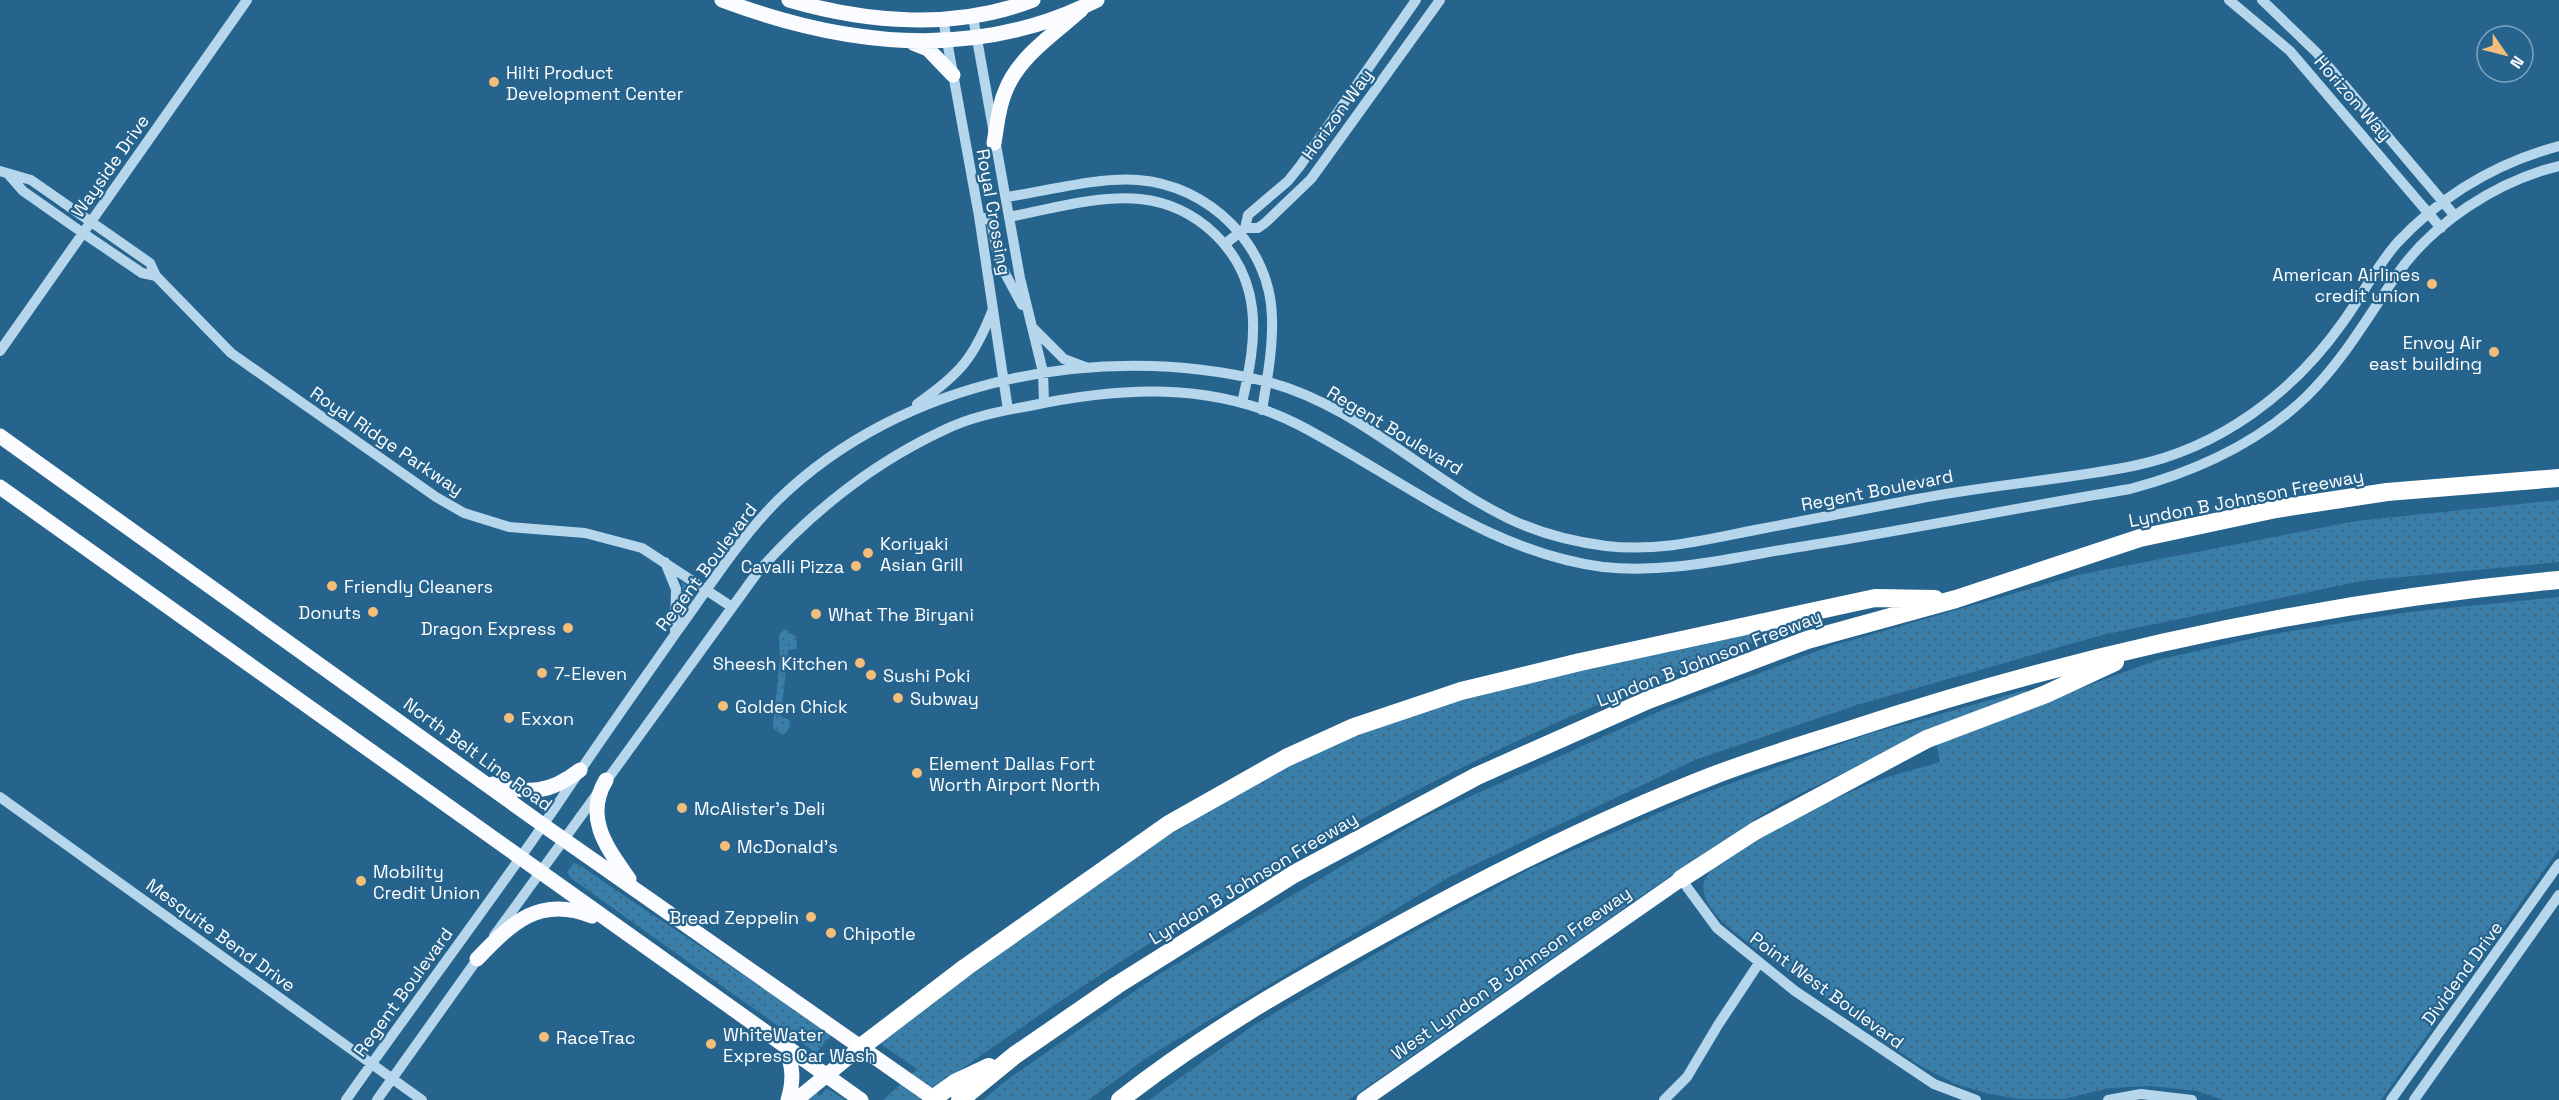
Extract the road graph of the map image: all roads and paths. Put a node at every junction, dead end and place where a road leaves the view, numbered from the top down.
1 (247, 0) edge
2 (722, 0) edge
3 (789, 0) edge
4 (1033, 0) edge
5 (1416, 0) edge
6 (1440, 0) edge
7 (2262, 0) edge
8 (1092, 2) edge
9 (2237, 2) edge
10 (973, 17) junction
11 (943, 19) junction
12 (1394, 32) junction
13 (978, 39) junction
14 (904, 41) junction
15 (948, 42) junction
16 (1409, 44) junction
17 (953, 75) junction
18 (994, 143) junction
19 (2559, 146) edge
20 (2559, 166) edge
21 (4, 173) edge
22 (1111, 180) junction
23 (1006, 197) junction
24 (1106, 200) junction
25 (2442, 202) junction
26 (2429, 212) junction
27 (979, 216) junction
28 (2455, 216) junction
29 (1009, 217) junction
30 (91, 221) junction
31 (2441, 228) junction
32 (1242, 230) junction
33 (83, 233) junction
34 (1225, 244) junction
35 (156, 276) junction
36 (993, 308) junction
37 (1030, 321) junction
38 (0, 351) edge
39 (1088, 368) junction
40 (1042, 372) junction
41 (1247, 378) junction
42 (1005, 381) junction
43 (1267, 382) junction
44 (1044, 403) junction
45 (1242, 403) junction
46 (1008, 410) junction
47 (1262, 410) junction
48 (898, 417) junction
49 (1, 437) edge
50 (2559, 478) edge
51 (0, 487) edge
52 (664, 562) junction
53 (2559, 580) edge
54 (707, 590) junction
55 (1956, 599) junction
56 (732, 607) junction
57 (675, 635) junction
58 (2156, 643) junction
59 (580, 770) junction
60 (606, 780) junction
61 (482, 781) junction
62 (0, 797) edge
63 (543, 825) junction
64 (563, 839) junction
65 (519, 857) junction
66 (2559, 864) edge
67 (540, 871) junction
68 (1681, 879) junction
69 (634, 887) junction
70 (2559, 895) edge
71 (610, 922) junction
72 (477, 959) junction
73 (1760, 963) junction
74 (785, 1046) junction
75 (861, 1047) junction
76 (1016, 1055) junction
77 (372, 1063) junction
78 (826, 1075) junction
79 (393, 1078) junction
80 (346, 1100) edge
81 (377, 1100) edge
82 (422, 1100) edge
83 (788, 1100) edge
84 (796, 1100) edge
85 (861, 1100) edge
86 (931, 1100) edge
87 (936, 1100) edge
88 (960, 1100) edge
89 (1120, 1100) edge
90 (1364, 1100) edge
91 (1664, 1100) edge
92 (1976, 1100) edge
93 (2108, 1100) edge
94 (2192, 1100) edge
95 (2391, 1100) edge
96 (2414, 1100) edge

1 - 30 street, Wayside Drive
2 - 14 main road
3 - 11 main road
4 - 10 main road
5 - 12 street, Horizon Way
6 - 16 street, Horizon Way
7 - 25 street, Horizon Way
8 - 13 main road
8 - 18 main road
9 - 26 street, Horizon Way
10 - 11 main road
10 - 13 street, Royal Crossing
11 - 15 street, Royal Crossing
12 - 16 street
12 - 32 street, Horizon Way
13 - 15 main road
13 - 18 street, Royal Crossing
14 - 15 main road
14 - 17 main road
15 - 17 street, Royal Crossing
16 - 32 street, Horizon Way
17 - 27 street, Royal Crossing
18 - 23 street, Royal Crossing
19 - 25 street, Regent Boulevard
20 - 28 street
21 - 30 street, Royal Ridge Parkway
21 - 33 street, Royal Ridge Parkway
22 - 23 street
22 - 24 street
22 - 32 street
23 - 29 street, Royal Crossing
24 - 29 street
24 - 34 street
25 - 26 street, Regent Boulevard
25 - 28 street, Horizon Way
26 - 31 street, Horizon Way
26 - 43 street, Regent Boulevard
27 - 36 street, Royal Crossing
27 - 37 street
28 - 31 street
29 - 37 street, Royal Crossing
30 - 33 street, Wayside Drive
30 - 35 street, Royal Ridge Parkway
31 - 47 street
32 - 34 street, Horizon Way
32 - 43 street
33 - 35 street, Royal Ridge Parkway
33 - 38 street, Wayside Drive
34 - 41 street
35 - 52 street, Royal Ridge Parkway
36 - 42 street, Royal Crossing
36 - 48 street
37 - 39 street
37 - 40 street, Royal Crossing
39 - 40 street, Regent Boulevard
39 - 41 street, Regent Boulevard
40 - 42 street, Regent Boulevard
40 - 44 street, Royal Crossing
41 - 43 street, Regent Boulevard
41 - 45 street
42 - 46 street, Royal Crossing
42 - 48 street, Regent Boulevard
43 - 47 street
44 - 45 street
44 - 46 street
45 - 47 street
46 - 56 street
48 - 54 street, Regent Boulevard
49 - 61 main road, North Belt Line Road
50 - 55 highway, Lyndon B Johnson Freeway
51 - 65 main road
52 - 54 street, Royal Ridge Parkway
52 - 57 street
53 - 58 highway
54 - 56 street, Royal Ridge Parkway
54 - 57 street, Regent Boulevard
55 - 75 highway
55 - 76 highway, Lyndon B Johnson Freeway
56 - 60 street
57 - 59 street, Regent Boulevard
58 - 68 highway
58 - 89 highway
59 - 61 main road
59 - 63 street, Regent Boulevard
60 - 64 street
60 - 69 main road
61 - 63 main road, North Belt Line Road
62 - 77 street, Mesquite Bend Drive
63 - 64 main road, North Belt Line Road
63 - 65 street, Regent Boulevard
64 - 67 street
64 - 69 main road, North Belt Line Road
65 - 67 main road
65 - 77 street, Regent Boulevard
66 - 95 street, Dividend Drive
67 - 71 main road
67 - 72 street
68 - 73 street, Point West Boulevard
68 - 90 main road, West Lyndon B Johnson Freeway
69 - 75 main road, North Belt Line Road
70 - 96 street, Dividend Drive
71 - 72 main road
71 - 74 main road
72 - 79 street
73 - 91 street
73 - 92 street, Point West Boulevard
74 - 78 main road
74 - 83 main road
75 - 78 main road
75 - 87 main road, North Belt Line Road
76 - 86 highway
76 - 88 highway, Lyndon B Johnson Freeway
77 - 79 street, Mesquite Bend Drive
77 - 80 street, Regent Boulevard
78 - 84 main road
78 - 85 main road
79 - 81 street
79 - 82 street, Mesquite Bend Drive
93 - 94 street

